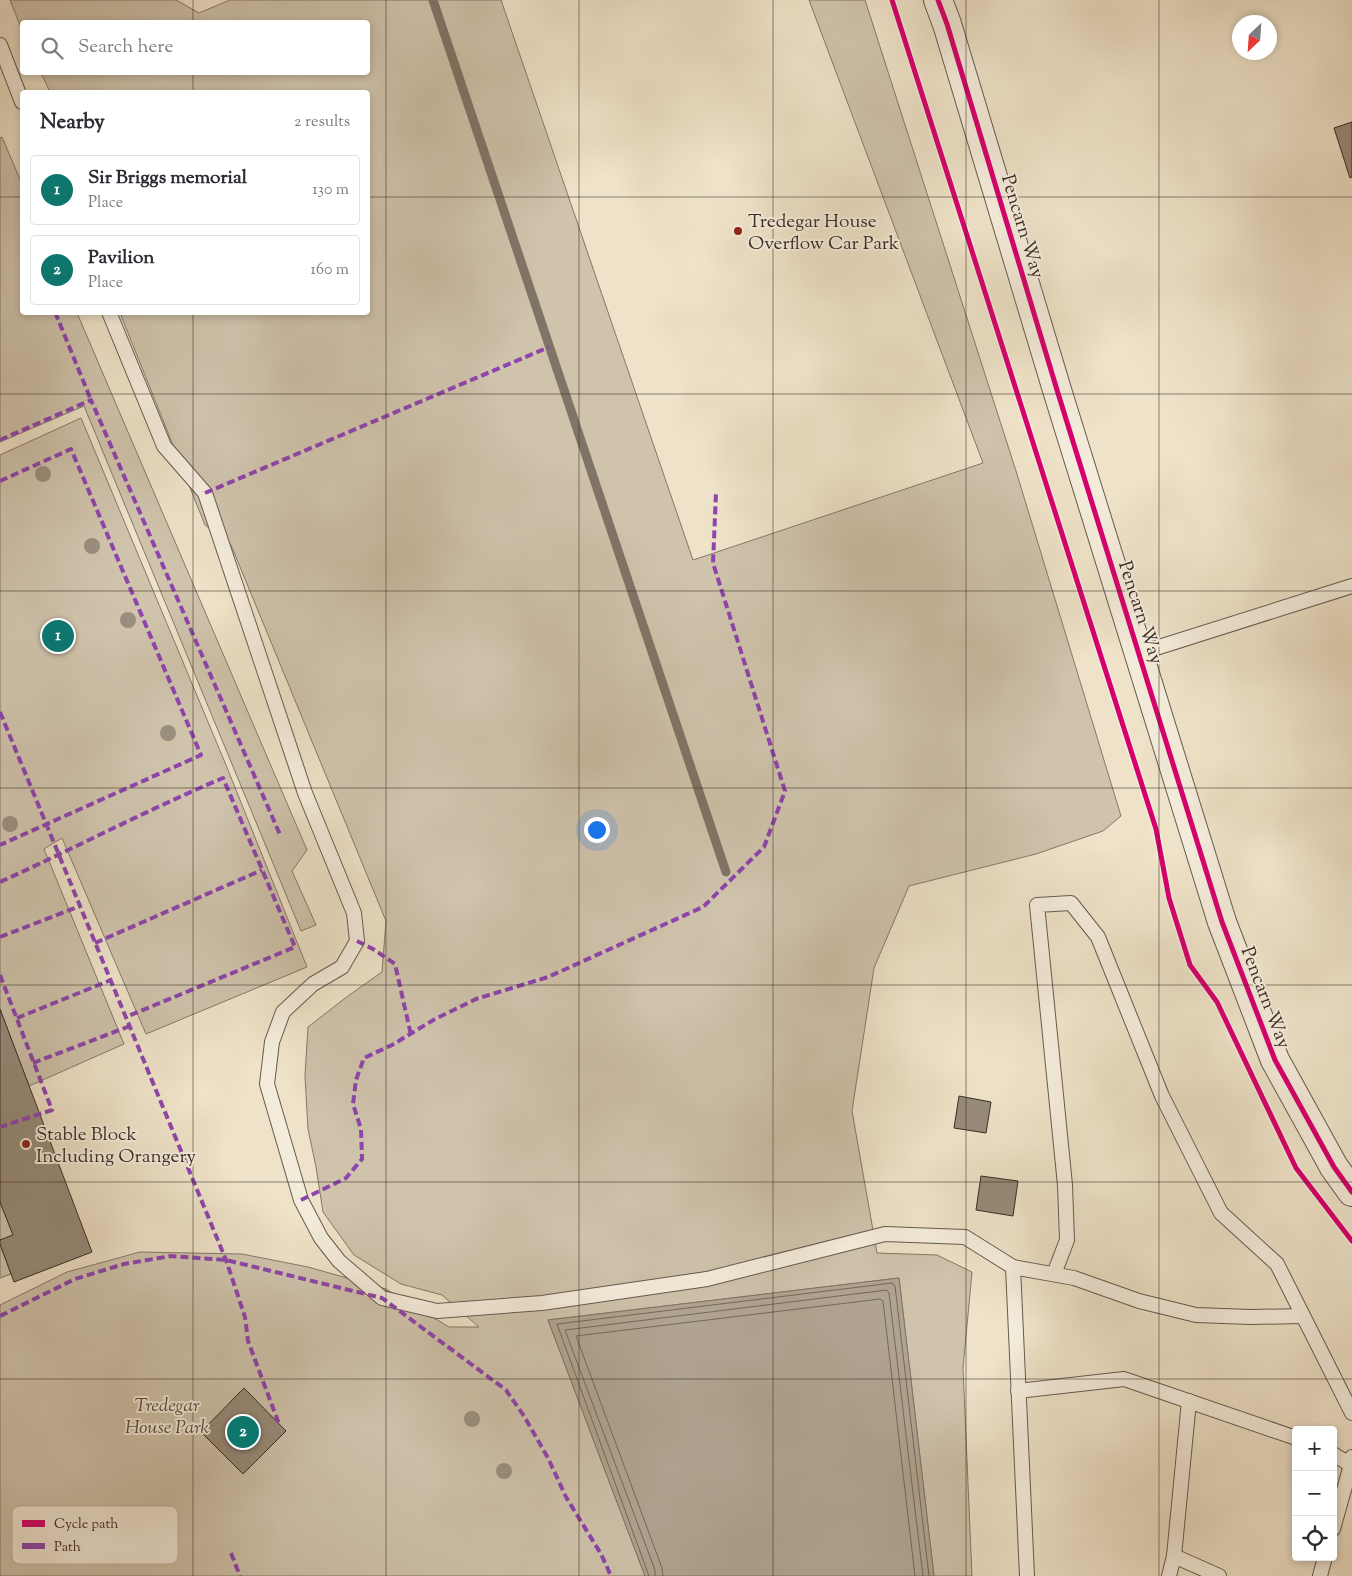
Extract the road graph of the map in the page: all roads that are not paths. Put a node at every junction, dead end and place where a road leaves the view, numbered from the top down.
1 (943, 8) edge
2 (0, 45) edge
3 (20, 97) edge
4 (110, 315) edge
5 (1352, 586) edge
6 (1140, 653) junction
7 (1352, 1192) edge
8 (1013, 1267) junction
9 (1054, 1274) junction
10 (1303, 1316) junction
11 (1018, 1391) junction
12 (1189, 1401) junction
13 (1352, 1413) edge
14 (1292, 1437) edge
15 (1337, 1455) edge
16 (1352, 1461) edge
17 (1337, 1516) edge
18 (1174, 1556) junction
19 (1324, 1561) edge
20 (1027, 1576) edge
21 (1169, 1576) edge
22 (1218, 1576) edge
23 (1320, 1576) edge

1 - 6 street, Pencarn Way
2 - 3 lane
4 - 8 lane
5 - 6 lane
6 - 7 street, Pencarn Way
8 - 9 lane
8 - 11 lane
9 - 10 lane
9 - 10 lane
10 - 13 lane
11 - 12 lane
11 - 20 lane
12 - 14 lane
12 - 18 lane
15 - 16 lane
16 - 17 lane
18 - 21 lane
18 - 22 lane
19 - 23 lane

